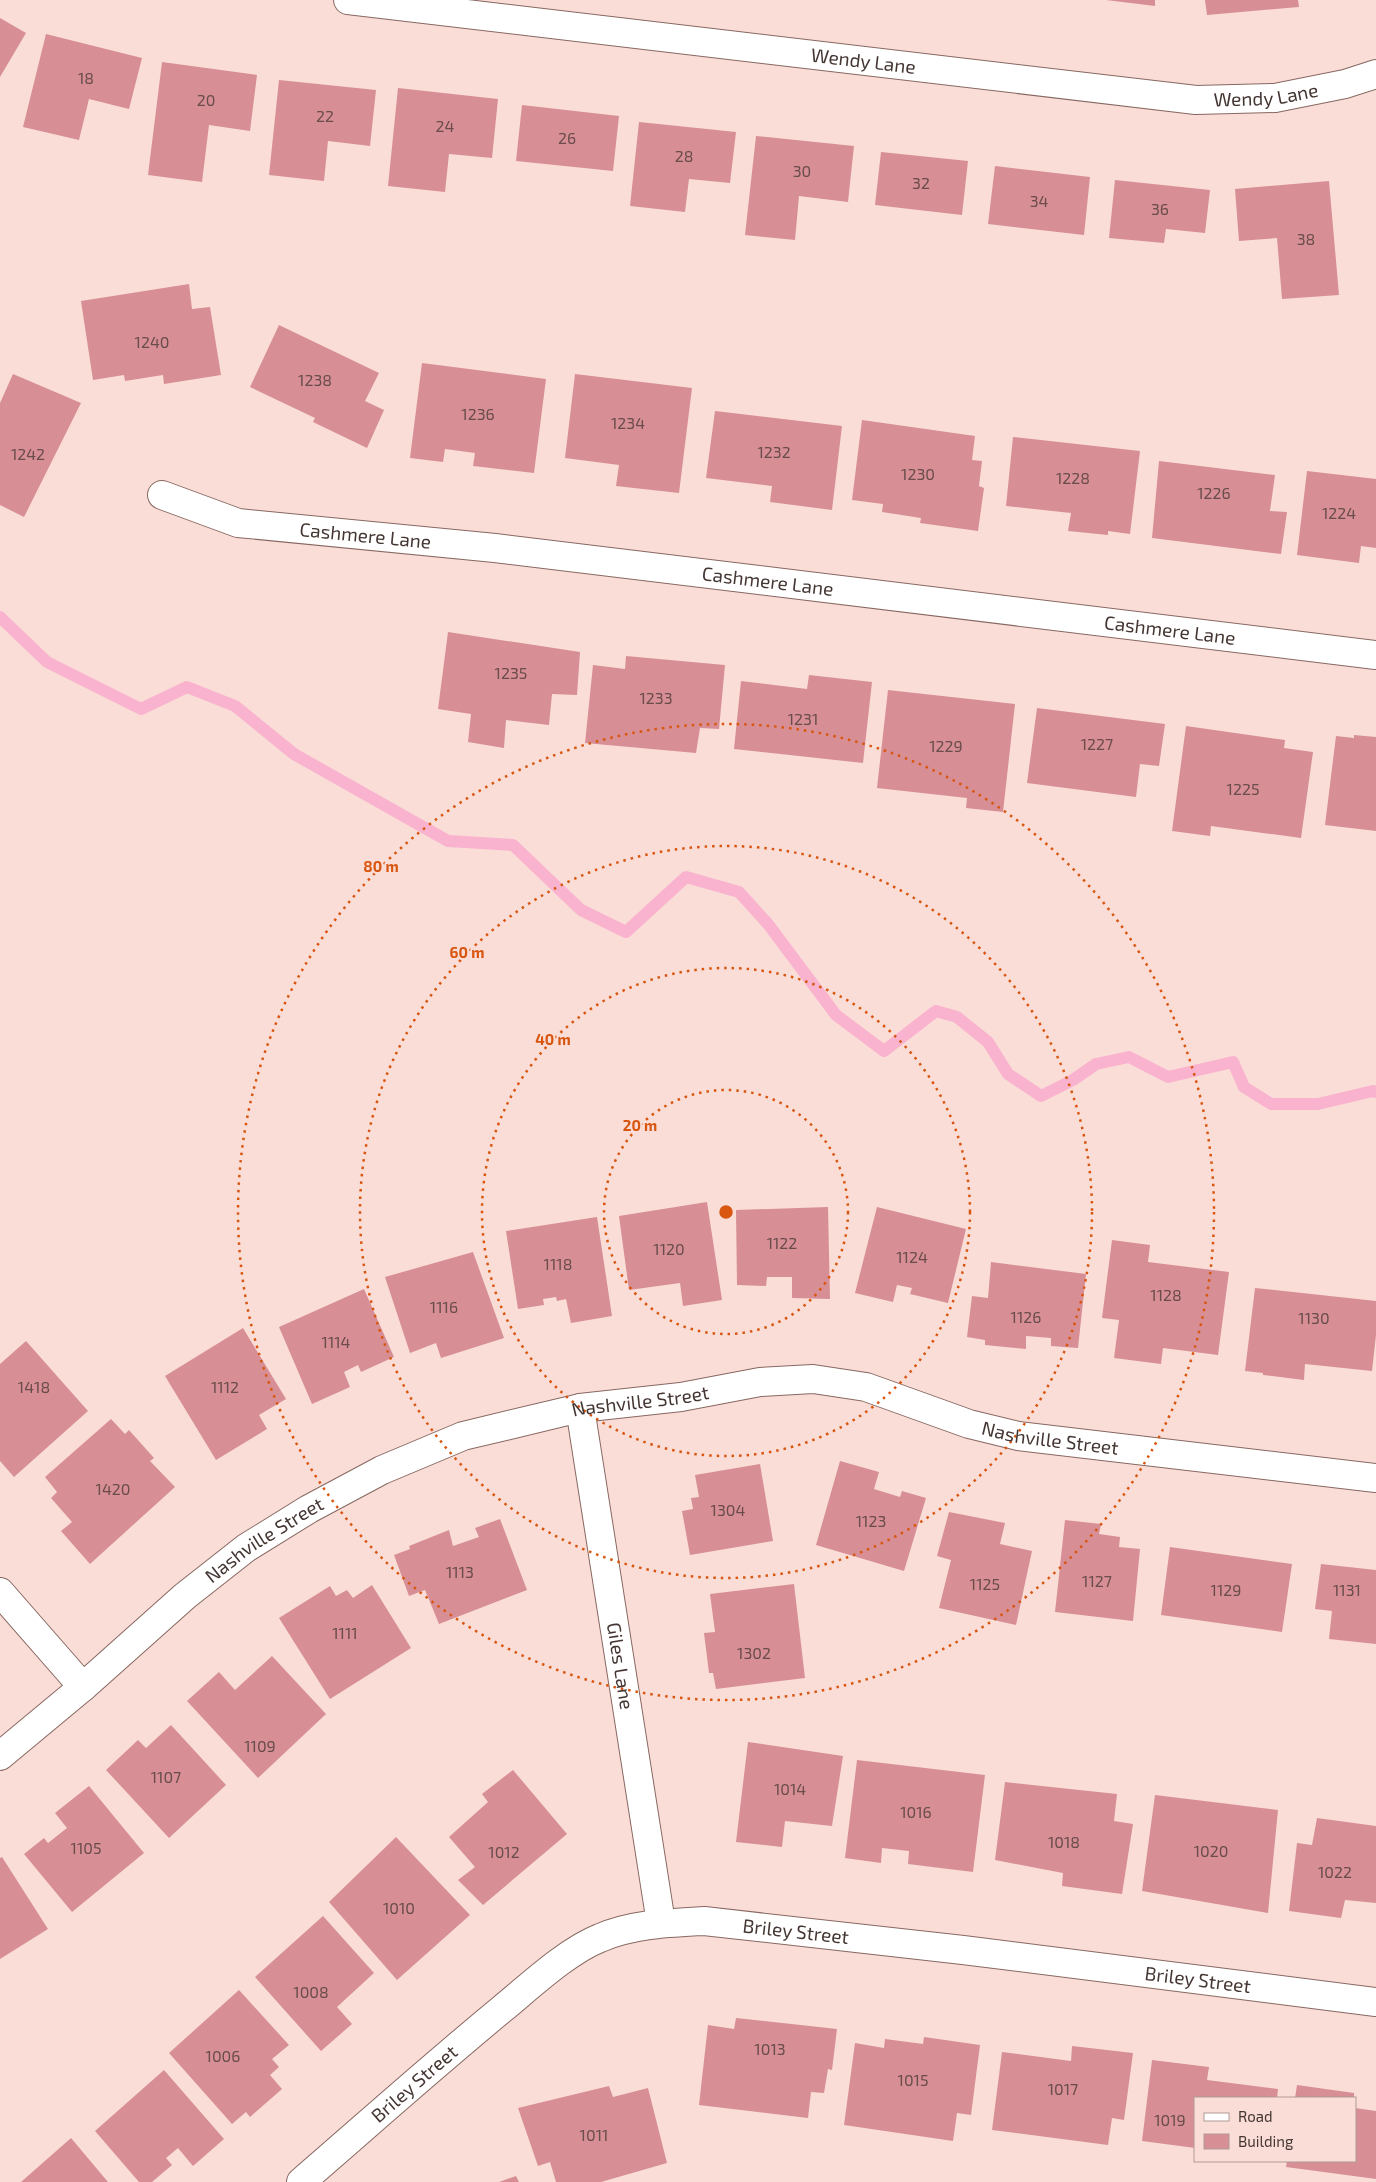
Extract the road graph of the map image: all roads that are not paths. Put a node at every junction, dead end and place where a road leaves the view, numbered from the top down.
1 (348, 0) edge
2 (1376, 74) edge
3 (162, 495) dead end
4 (1376, 655) edge
5 (580, 1408) junction
6 (1376, 1478) edge
7 (0, 1592) edge
8 (83, 1687) junction
9 (0, 1756) edge
10 (660, 1923) junction
11 (1376, 2002) edge
12 (301, 2182) edge

1 - 2 street, Wendy Lane
3 - 4 street, Cashmere Lane
5 - 6 street, Nashville Street
5 - 8 street, Nashville Street
5 - 10 street, Giles Lane
7 - 8 street
8 - 9 street, Nashville Street
10 - 11 street, Briley Street
10 - 12 street, Briley Street

